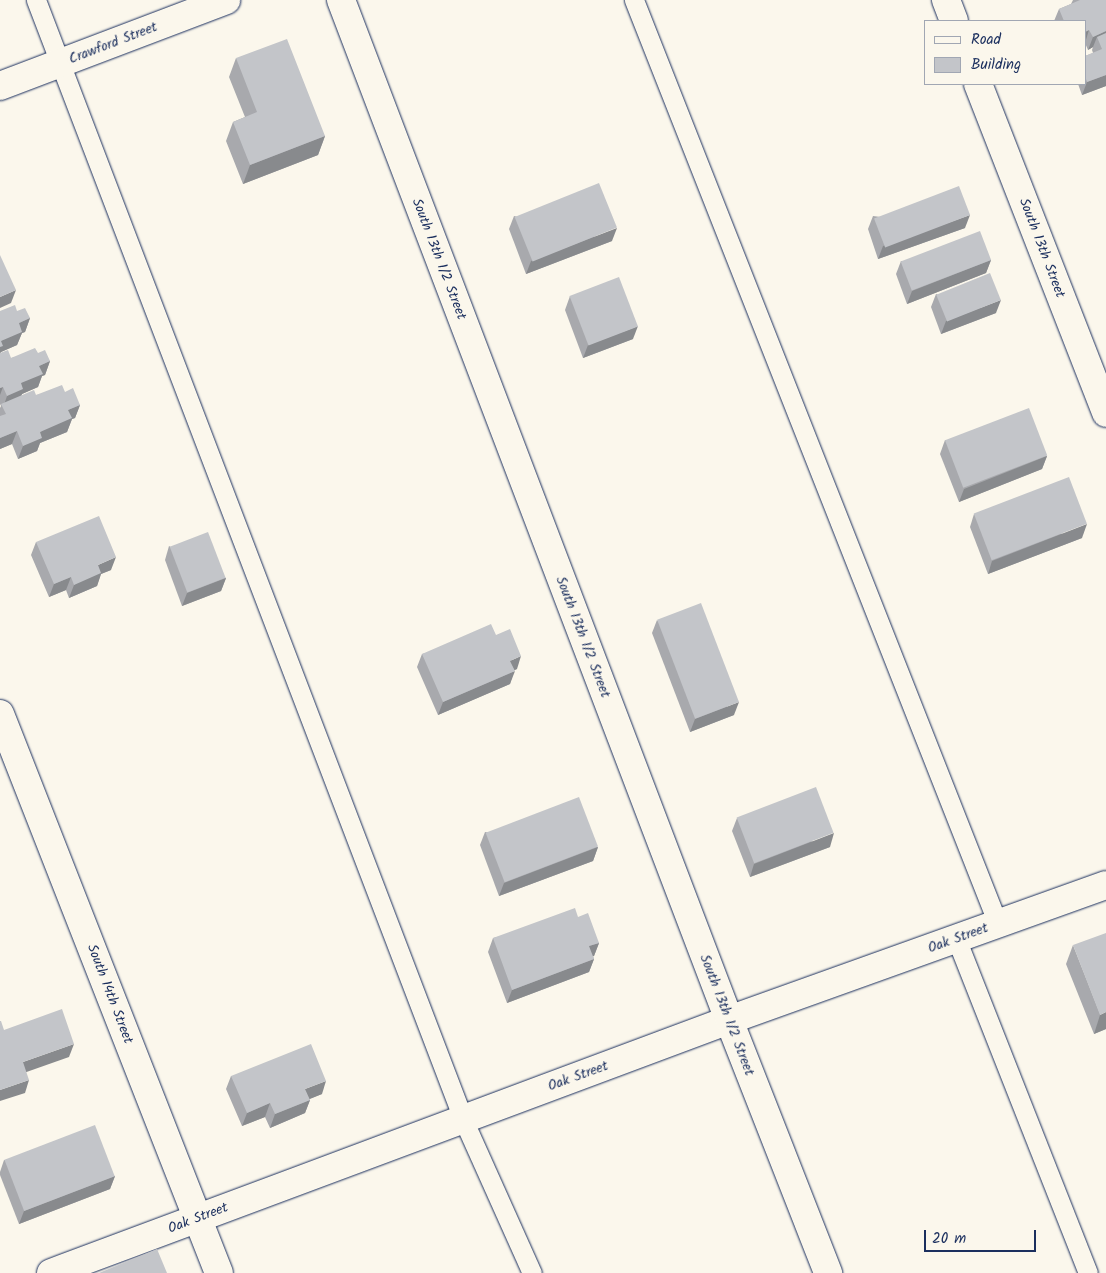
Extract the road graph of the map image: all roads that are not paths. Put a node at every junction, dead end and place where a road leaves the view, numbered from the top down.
1 (36, 0) edge
2 (226, 0) edge
3 (340, 0) edge
4 (634, 0) edge
5 (946, 0) edge
6 (954, 20) edge
7 (61, 63) junction
8 (978, 85) edge
9 (0, 86) edge
10 (1106, 413) edge
11 (0, 714) edge
12 (1106, 886) edge
13 (998, 924) junction
14 (956, 938) junction
15 (728, 1020) junction
16 (463, 1119) junction
17 (197, 1218) junction
18 (51, 1273) edge
19 (219, 1273) edge
20 (532, 1273) edge
21 (828, 1273) edge
22 (1088, 1273) edge

1 - 7 lane
2 - 7 street, Crawford Street
3 - 15 street, South 13th 1/2 Street
4 - 13 lane
5 - 6 street
7 - 9 street, Crawford Street
7 - 16 lane
8 - 10 street, South 13th Street
11 - 17 street, South 14th Street
12 - 13 street, Oak Street
13 - 14 street, Oak Street
14 - 15 street, Oak Street
14 - 22 lane
15 - 16 street, Oak Street
15 - 21 street, South 13th 1/2 Street
16 - 17 street, Oak Street
16 - 20 lane
17 - 18 street, Oak Street
17 - 19 street, South 14th Street

